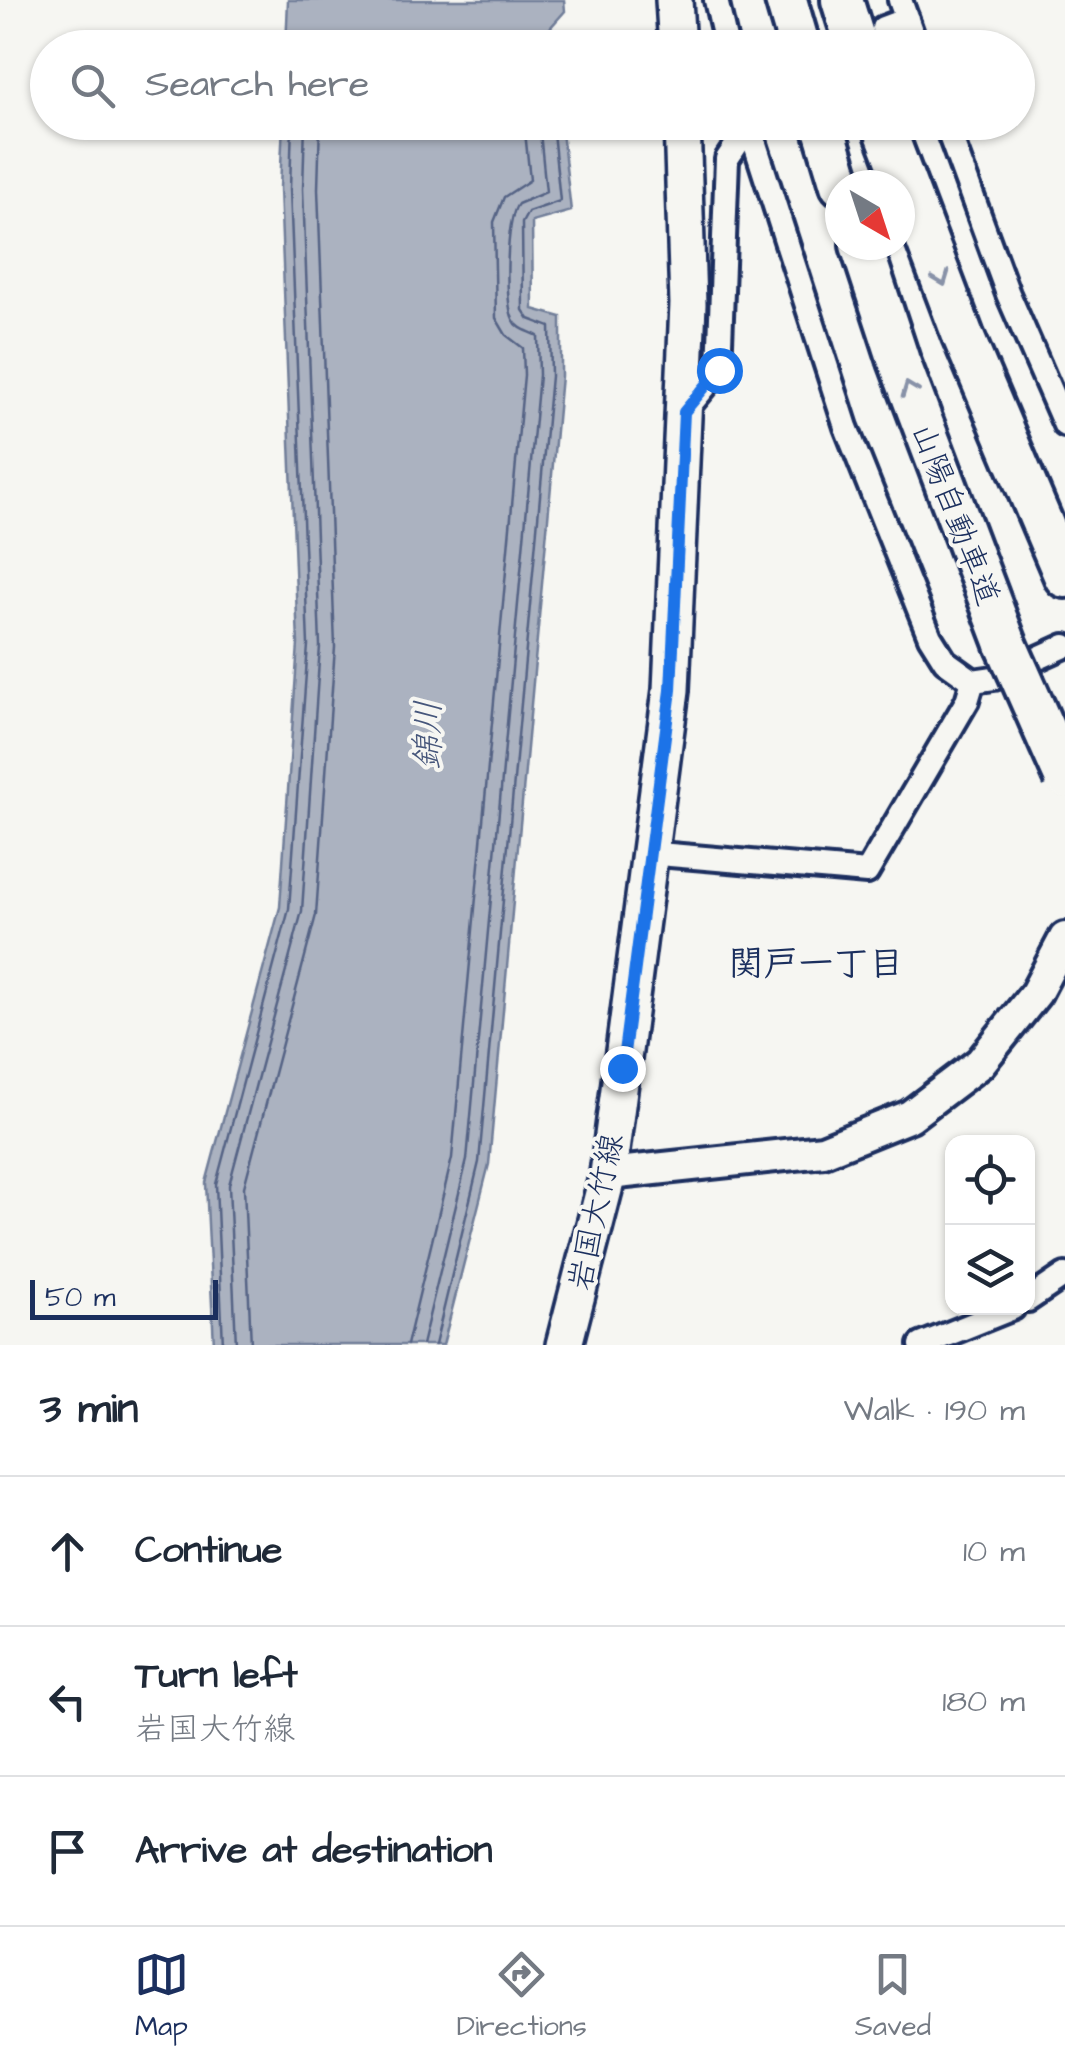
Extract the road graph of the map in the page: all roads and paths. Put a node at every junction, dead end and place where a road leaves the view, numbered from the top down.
1 (674, 0) edge
2 (716, 0) edge
3 (786, 0) edge
4 (842, 0) edge
5 (904, 9) edge
6 (676, 30) edge
7 (723, 30) edge
8 (795, 30) edge
9 (864, 30) edge
10 (879, 30) tunnel mouth
11 (683, 140) edge
12 (739, 140) edge
13 (754, 140) edge
14 (827, 140) edge
15 (889, 140) edge
16 (952, 140) edge
17 (836, 170) edge
18 (866, 260) edge
19 (684, 412) junction
20 (1065, 425) edge
21 (1065, 577) edge
22 (1065, 646) edge
23 (973, 681) junction
24 (1065, 777) edge
25 (647, 853) junction
26 (1065, 938) edge
27 (608, 1174) junction
28 (1065, 1275) edge
29 (1035, 1295) edge
30 (996, 1315) edge
31 (564, 1345) edge
32 (921, 1345) edge

1 - 6 main road
2 - 7 street
3 - 8 highway
4 - 9 highway
5 - 10 street
11 - 19 main road, 岩国大竹線
12 - 19 street
13 - 23 street
14 - 17 highway
15 -> 21 highway
16 - 20 street
24 -> 18 highway, 山陽自動車道, bridge
19 - 25 main road, 岩国大竹線
22 - 23 street
23 - 25 street
25 - 27 main road, 岩国大竹線
26 - 27 street
27 - 31 main road, 岩国大竹線
28 - 29 street
30 - 32 street

